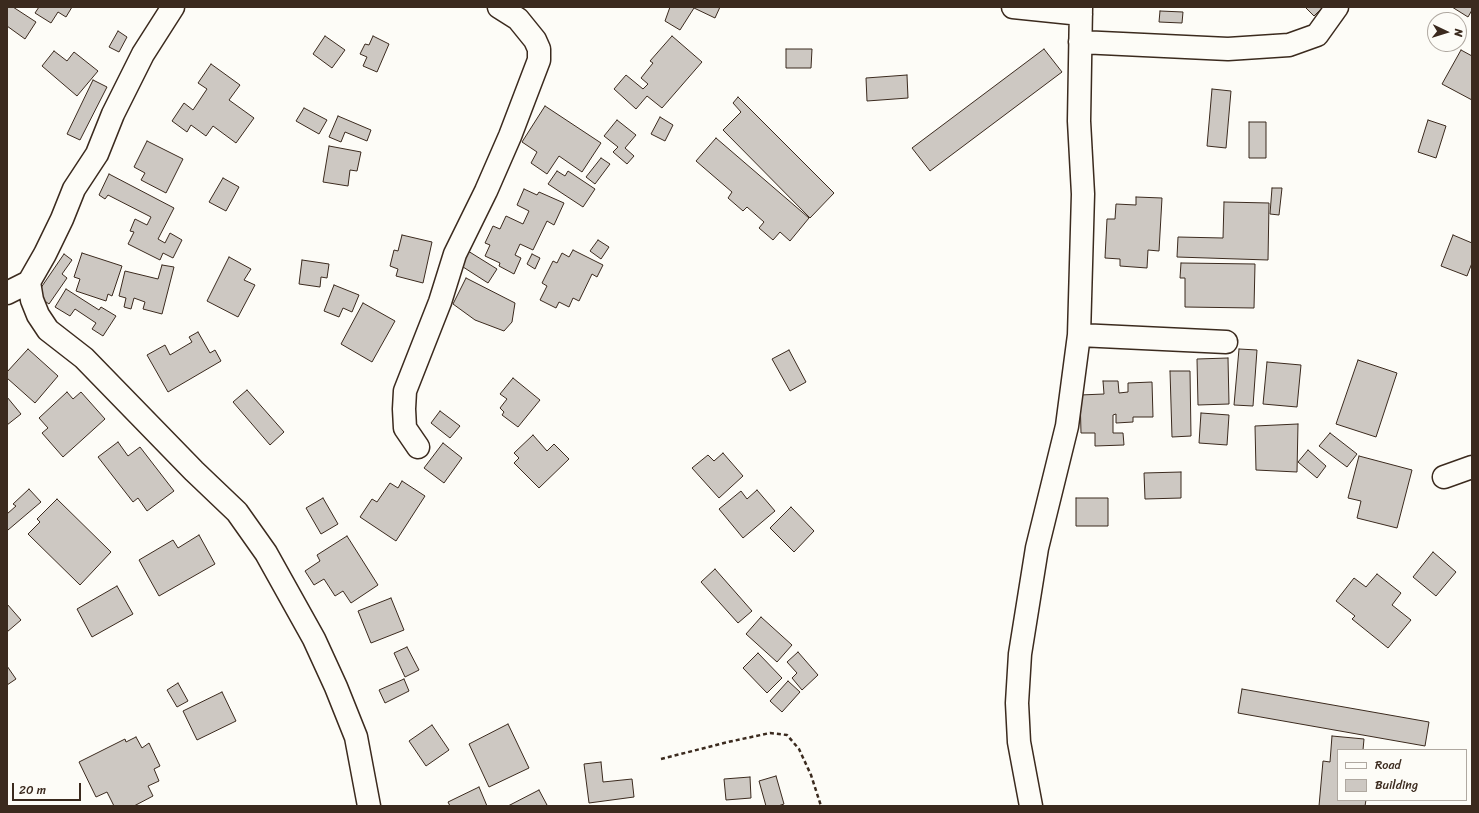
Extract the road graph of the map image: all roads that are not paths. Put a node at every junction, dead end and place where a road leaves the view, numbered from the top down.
1 (173, 7) edge
2 (499, 7) edge
3 (1013, 7) edge
4 (1337, 7) edge
5 (1081, 11) edge
6 (1080, 42) junction
7 (29, 282) junction
8 (7, 293) edge
9 (1079, 335) junction
10 (1226, 342) dead end
11 (418, 447) dead end
12 (1472, 467) edge
13 (1444, 477) dead end
14 (369, 806) edge
15 (1031, 806) edge

1 - 7 street
2 - 11 street
3 - 5 street
4 - 6 street
5 - 6 street
6 - 9 street
7 - 8 street
7 - 14 street
9 - 10 street
9 - 15 street
12 - 13 street

